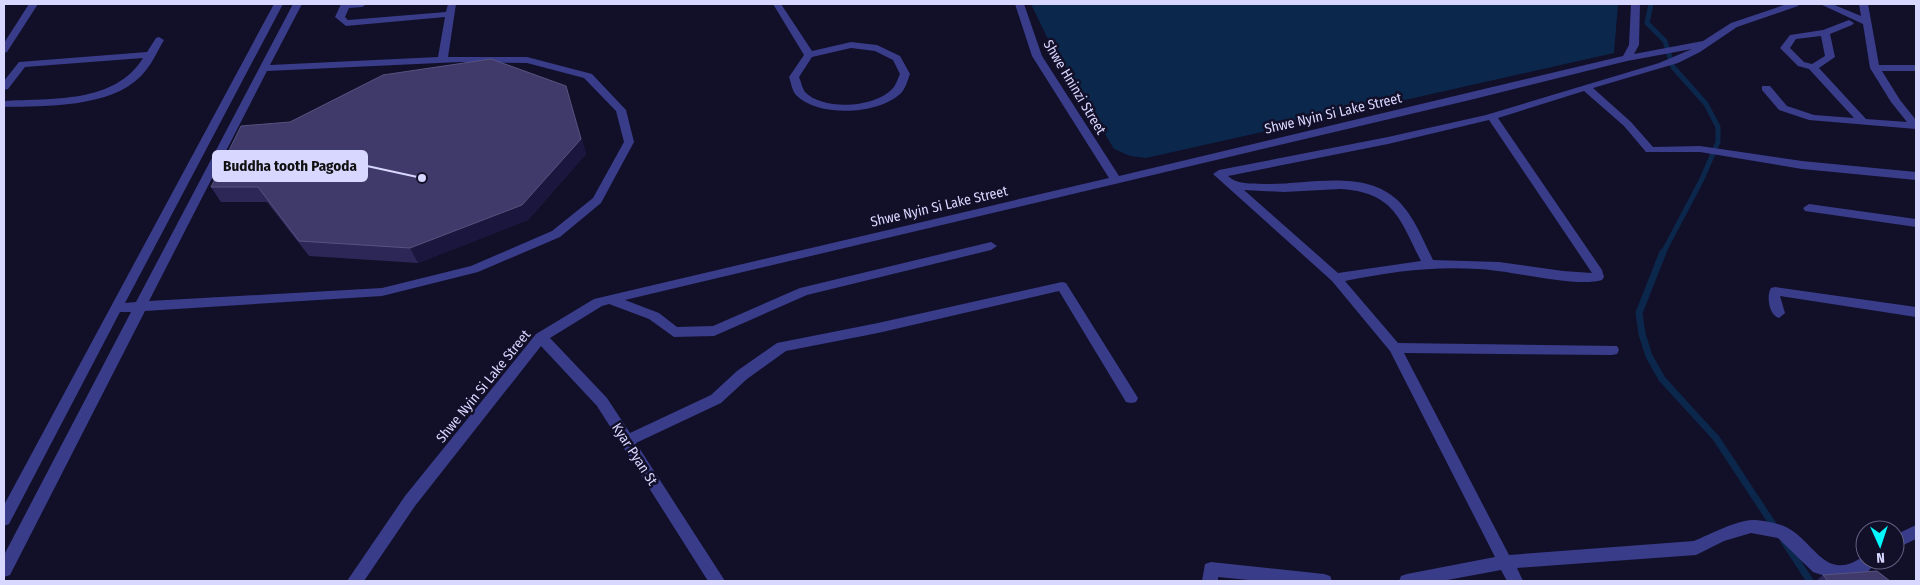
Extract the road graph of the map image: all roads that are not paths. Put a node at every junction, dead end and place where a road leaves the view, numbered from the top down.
1 (33, 4) edge
2 (278, 4) edge
3 (297, 4) edge
4 (346, 4) edge
5 (362, 4) edge
6 (452, 4) edge
7 (777, 4) edge
8 (1019, 4) edge
9 (1635, 4) edge
10 (1795, 4) edge
11 (1825, 4) edge
12 (1864, 4) edge
13 (450, 14) junction
14 (1867, 22) junction
15 (1849, 23) dead end
16 (1825, 32) junction
17 (159, 40) dead end
18 (1706, 43) junction
19 (4, 50) edge
20 (150, 55) junction
21 (809, 55) junction
22 (1627, 58) junction
23 (443, 59) junction
24 (1813, 67) junction
25 (266, 68) junction
26 (1874, 68) junction
27 (1916, 68) edge
28 (4, 87) edge
29 (1585, 87) junction
30 (1766, 88) dead end
31 (4, 104) edge
32 (1491, 116) junction
33 (1864, 122) junction
34 (1916, 126) edge
35 (1916, 176) edge
36 (1116, 180) junction
37 (1234, 186) junction
38 (1809, 208) dead end
39 (1916, 223) edge
40 (991, 246) dead end
41 (1429, 264) junction
42 (1336, 278) junction
43 (608, 299) junction
44 (139, 306) junction
45 (117, 308) junction
46 (1916, 312) edge
47 (1780, 313) dead end
48 (541, 337) junction
49 (1394, 348) junction
50 (1612, 350) dead end
51 (1131, 398) dead end
52 (627, 441) junction
53 (4, 519) edge
54 (1504, 562) junction
55 (4, 570) edge
56 (1860, 570) edge
57 (354, 581) edge
58 (717, 581) edge
59 (1210, 581) edge
60 (1324, 581) edge
61 (1407, 581) edge
62 (1514, 581) edge

1 - 19 street
2 - 45 street
3 - 25 street
4 - 5 street
4 - 13 street
6 - 13 street
7 - 21 street
8 - 36 street, Shwe Hninzi Street
9 - 22 street
10 - 18 street
11 - 14 street
12 - 14 street
13 - 23 street
14 - 26 street
15 - 16 street
16 - 24 street
16 - 24 street
17 - 20 street
18 - 22 street, Shwe Nyin Si Lake Street
18 - 29 street
20 - 28 street
20 - 31 street
21 - 21 street
22 - 36 street, Shwe Nyin Si Lake Street
23 - 25 street
23 - 44 street
24 - 33 street
25 - 44 street
26 - 27 street
26 - 34 street
29 - 32 street
29 - 35 street
30 - 33 street
32 - 37 street
32 - 41 street
33 - 34 street
36 - 43 street, Shwe Nyin Si Lake Street
37 - 41 street
37 - 42 street
38 - 39 street
40 - 43 street
41 - 42 street
42 - 49 street
43 - 48 street, Shwe Nyin Si Lake Street
44 - 45 street
44 - 55 street
45 - 53 street
46 - 47 street
48 - 52 street, Kyar Pyan St
48 - 57 street, Shwe Nyin Si Lake Street
49 - 50 street
49 - 54 street
51 - 52 street
52 - 58 street, Kyar Pyan St
54 - 56 street
54 - 61 street
54 - 62 street
59 - 60 street

